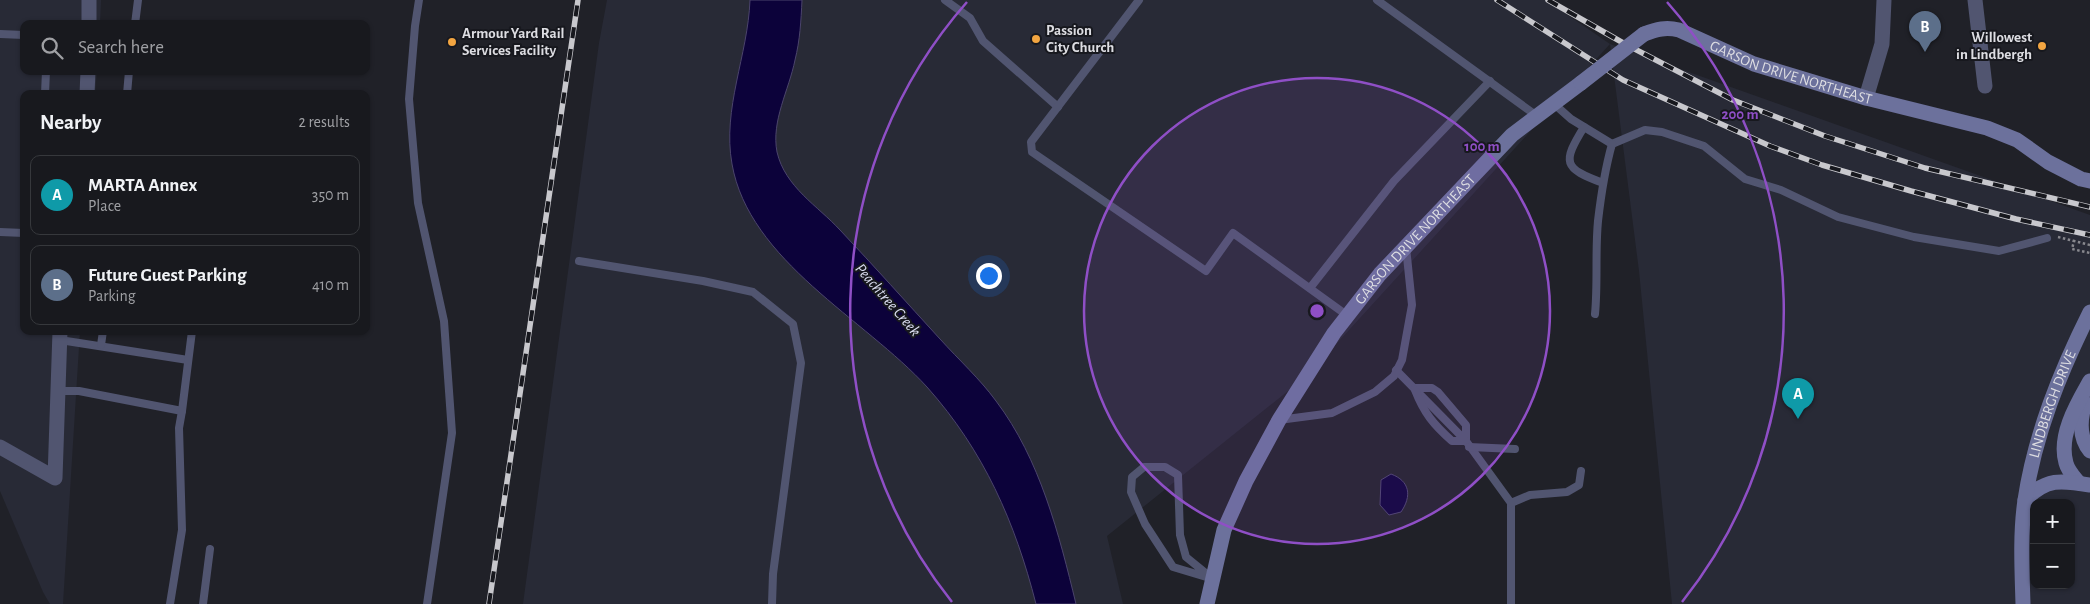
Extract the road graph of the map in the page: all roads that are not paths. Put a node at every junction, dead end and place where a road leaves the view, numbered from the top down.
1 (89, 0) edge
2 (138, 0) edge
3 (419, 0) edge
4 (945, 0) edge
5 (1139, 0) edge
6 (1377, 0) edge
7 (1976, 0) edge
8 (1883, 1) edge
9 (89, 20) edge
10 (136, 20) edge
11 (0, 34) edge
12 (20, 35) edge
13 (46, 75) edge
14 (88, 75) edge
15 (129, 75) edge
16 (1490, 81) junction
17 (1985, 86) dead end
18 (45, 90) edge
19 (87, 90) edge
20 (127, 90) edge
21 (1866, 98) junction
22 (1553, 103) junction
23 (1058, 107) junction
24 (1537, 116) junction
25 (1584, 127) junction
26 (1612, 144) junction
27 (2090, 181) edge
28 (1603, 183) junction
29 (0, 232) edge
30 (20, 233) edge
31 (2047, 238) road end
32 (1406, 247) junction
33 (579, 262) dead end
34 (1310, 288) junction
35 (2090, 312) edge
36 (1595, 314) dead end
37 (1348, 316) junction
38 (102, 335) edge
39 (191, 335) edge
40 (60, 336) edge
41 (101, 345) junction
42 (188, 360) junction
43 (1396, 370) junction
44 (2090, 381) edge
45 (2090, 387) edge
46 (1414, 388) junction
47 (58, 391) junction
48 (182, 411) junction
49 (1279, 420) junction
50 (1467, 444) junction
51 (0, 447) edge
52 (1516, 449) dead end
53 (2090, 451) edge
54 (1581, 471) dead end
55 (2084, 484) edge
56 (2025, 500) junction
57 (1511, 503) junction
58 (210, 549) dead end
59 (1213, 579) junction
60 (170, 604) edge
61 (203, 604) edge
62 (427, 604) edge
63 (772, 604) edge
64 (1207, 604) edge
65 (1511, 604) edge
66 (2023, 604) edge

1 - 9 street
2 - 10 lane
3 - 62 lane
4 - 23 lane
5 - 23 lane
6 - 16 lane
7 - 17 street
8 - 21 street
11 - 12 lane
13 - 18 lane
14 - 19 street
15 - 20 lane
16 - 24 lane
16 - 34 lane
21 - 22 main road, GARSON DRIVE NORTHEAST, bridge
21 - 27 main road, GARSON DRIVE NORTHEAST
22 - 24 main road, GARSON DRIVE NORTHEAST
22 - 25 lane
23 - 34 lane
24 - 32 main road, GARSON DRIVE NORTHEAST
25 - 26 lane
25 - 28 lane
26 - 28 lane
26 - 31 lane
28 - 36 lane
29 - 30 lane
32 - 37 main road, GARSON DRIVE NORTHEAST
32 - 43 lane
33 - 63 lane
34 - 37 lane
35 - 56 main road, LINDBERGH DRIVE
37 - 49 main road, GARSON DRIVE NORTHEAST
38 - 41 lane
39 - 42 lane
40 - 41 lane
40 - 47 street
41 - 42 lane
42 - 48 lane
43 - 46 lane
43 - 49 lane
44 - 55 main road, LINDBERGH DRIVE
45 - 53 main road, LINDBERGH DRIVE
46 - 50 lane
46 - 50 lane
47 - 48 lane
47 - 51 street
48 - 60 lane
49 - 59 main road, GARSON DRIVE NORTHEAST
50 - 52 lane
50 - 57 lane
54 - 57 lane
55 - 56 main road
56 - 66 main road, LINDBERGH DRIVE
57 - 65 lane
58 - 61 lane
59 - 59 lane
59 - 64 main road, GARSON DRIVE NORTHEAST

